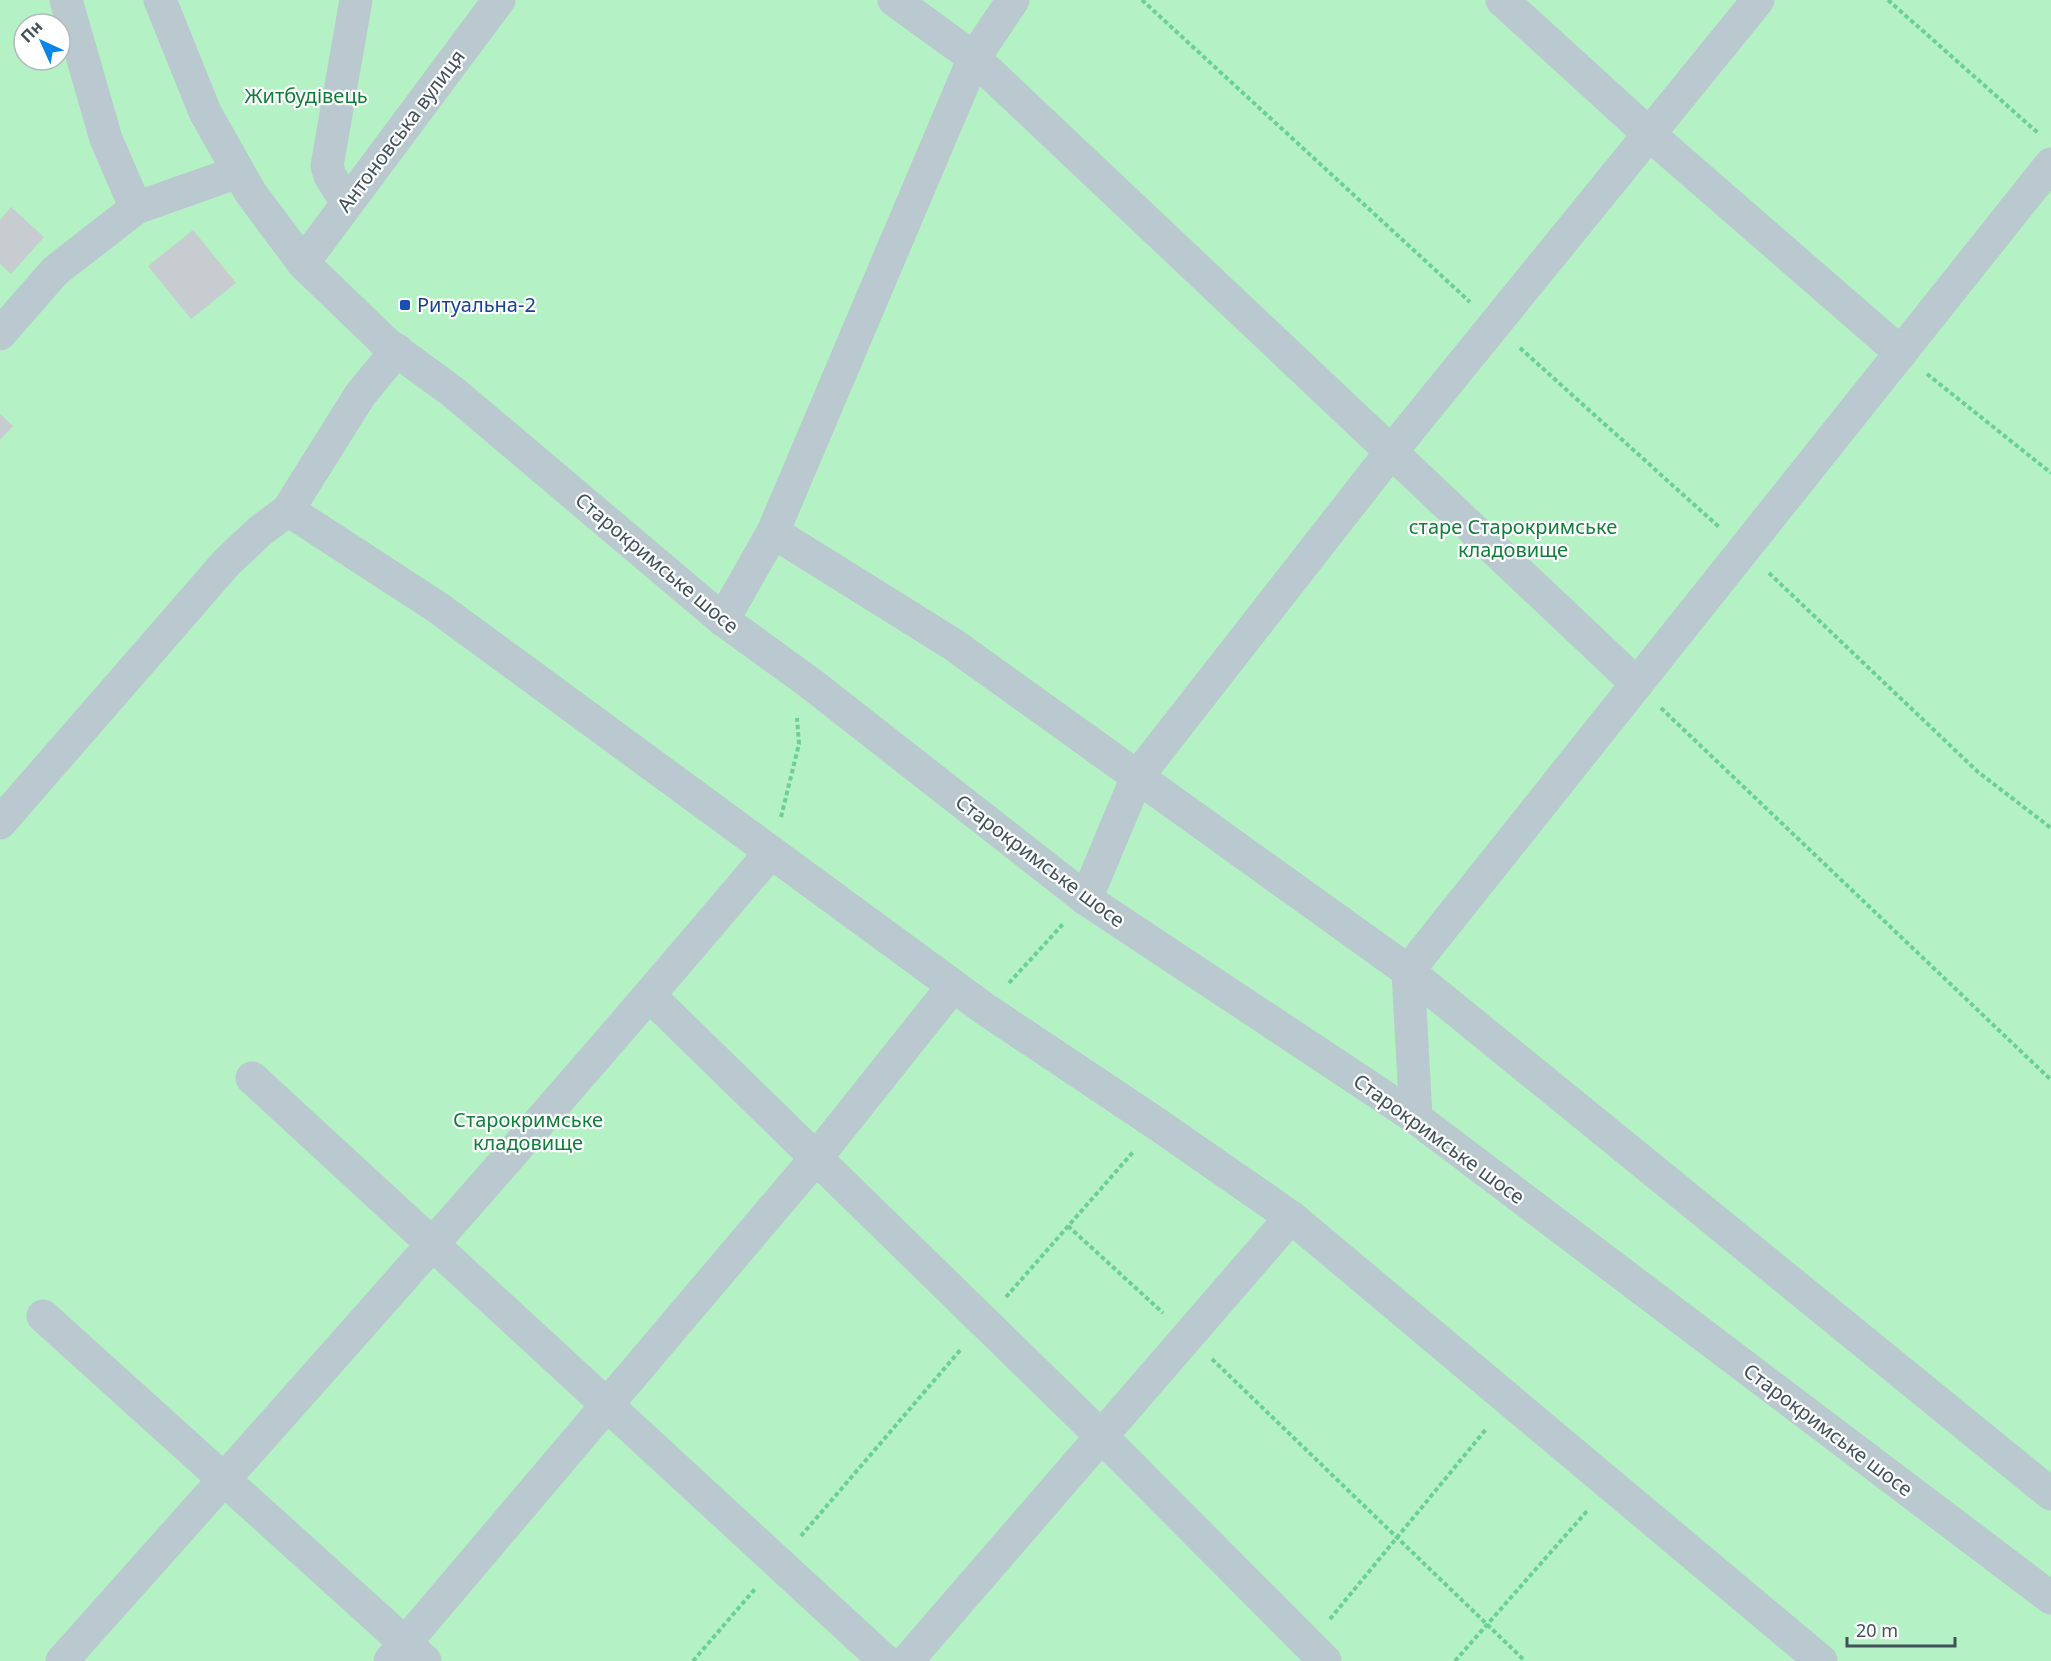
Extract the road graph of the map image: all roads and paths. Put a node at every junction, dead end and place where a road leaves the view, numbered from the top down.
1 (66, 0) edge
2 (160, 0) edge
3 (356, 0) edge
4 (499, 0) edge
5 (894, 0) edge
6 (1013, 0) edge
7 (1142, 0) edge
8 (1502, 0) edge
9 (1758, 0) edge
10 (1888, 0) edge
11 (974, 57) junction
12 (1649, 134) junction
13 (2047, 151) edge
14 (238, 172) junction
15 (347, 203) junction
16 (136, 208) junction
17 (303, 262) junction
18 (1494, 325) junction
19 (0, 334) edge
20 (397, 350) junction
21 (1901, 353) junction
22 (1391, 452) junction
23 (2051, 473) edge
24 (288, 510) junction
25 (773, 532) junction
26 (1744, 550) junction
27 (723, 620) junction
28 (810, 683) junction
29 (1637, 684) junction
30 (1137, 777) junction
31 (0, 823) edge
32 (2051, 828) edge
33 (771, 852) junction
34 (1086, 899) junction
35 (1408, 971) junction
36 (953, 986) junction
37 (650, 996) junction
38 (985, 1009) junction
39 (252, 1078) dead end
40 (2051, 1080) edge
41 (1416, 1118) junction
42 (1157, 1124) junction
43 (816, 1158) junction
44 (1291, 1217) junction
45 (1068, 1226) junction
46 (433, 1244) junction
47 (43, 1316) dead end
48 (984, 1322) junction
49 (1188, 1336) junction
50 (1510, 1400) junction
51 (608, 1405) junction
52 (1101, 1437) junction
53 (224, 1480) junction
54 (1611, 1484) junction
55 (2051, 1494) edge
56 (1397, 1537) junction
57 (779, 1562) junction
58 (2051, 1598) edge
59 (1487, 1624) junction
60 (1317, 1653) edge
61 (407, 1655) edge
62 (62, 1661) edge
63 (693, 1661) edge
64 (885, 1661) edge
65 (907, 1661) edge
66 (1455, 1661) edge
67 (1525, 1661) edge
68 (1821, 1661) edge

1 - 16 street
2 - 14 street, Старокримське шосе
3 - 15 street
4 - 15 street, Антоновська вулиця
5 - 11 street
6 - 11 street
7 - 18 path
8 - 12 street
9 - 12 street
10 - 13 path
11 - 22 street
11 - 25 street
12 - 18 street
12 - 21 street
13 - 21 street
14 - 16 street
14 - 17 street, Старокримське шосе
15 - 17 street, Антоновська вулиця
16 - 19 street
17 - 20 street, Старокримське шосе
18 - 22 street
18 - 26 path
20 - 24 street
20 - 27 street, Старокримське шосе
21 - 23 path
21 - 26 street
22 - 29 street
22 - 30 street
24 - 31 street
24 - 33 street
25 - 27 street
25 - 30 street
26 - 29 street
26 - 32 path
27 - 28 street, Старокримське шосе
28 - 33 path
28 - 34 street, Старокримське шосе
29 - 35 street
29 - 40 path
30 - 34 street
30 - 35 street
33 - 36 street
33 - 37 street
34 - 38 path
34 - 41 street, Старокримське шосе
35 - 41 street
35 - 55 street
36 - 38 street
36 - 43 street
37 - 43 street
37 - 46 street
38 - 42 street
39 - 46 street
41 - 58 street, Старокримське шосе
42 - 44 street
42 - 45 path
43 - 48 street
43 - 51 street
44 - 49 street
44 - 50 street
45 - 48 path
45 - 49 path
46 - 51 street
46 - 53 street
47 - 53 street
48 - 52 street
48 - 57 path
49 - 52 street
49 - 56 path
50 - 54 street
50 - 56 path
51 - 57 street
51 - 61 street
52 - 60 street
52 - 65 street
53 - 61 street
53 - 62 street
54 - 59 path
54 - 68 street
56 - 59 path
56 - 60 path
57 - 63 path
57 - 64 street
59 - 66 path
59 - 67 path

